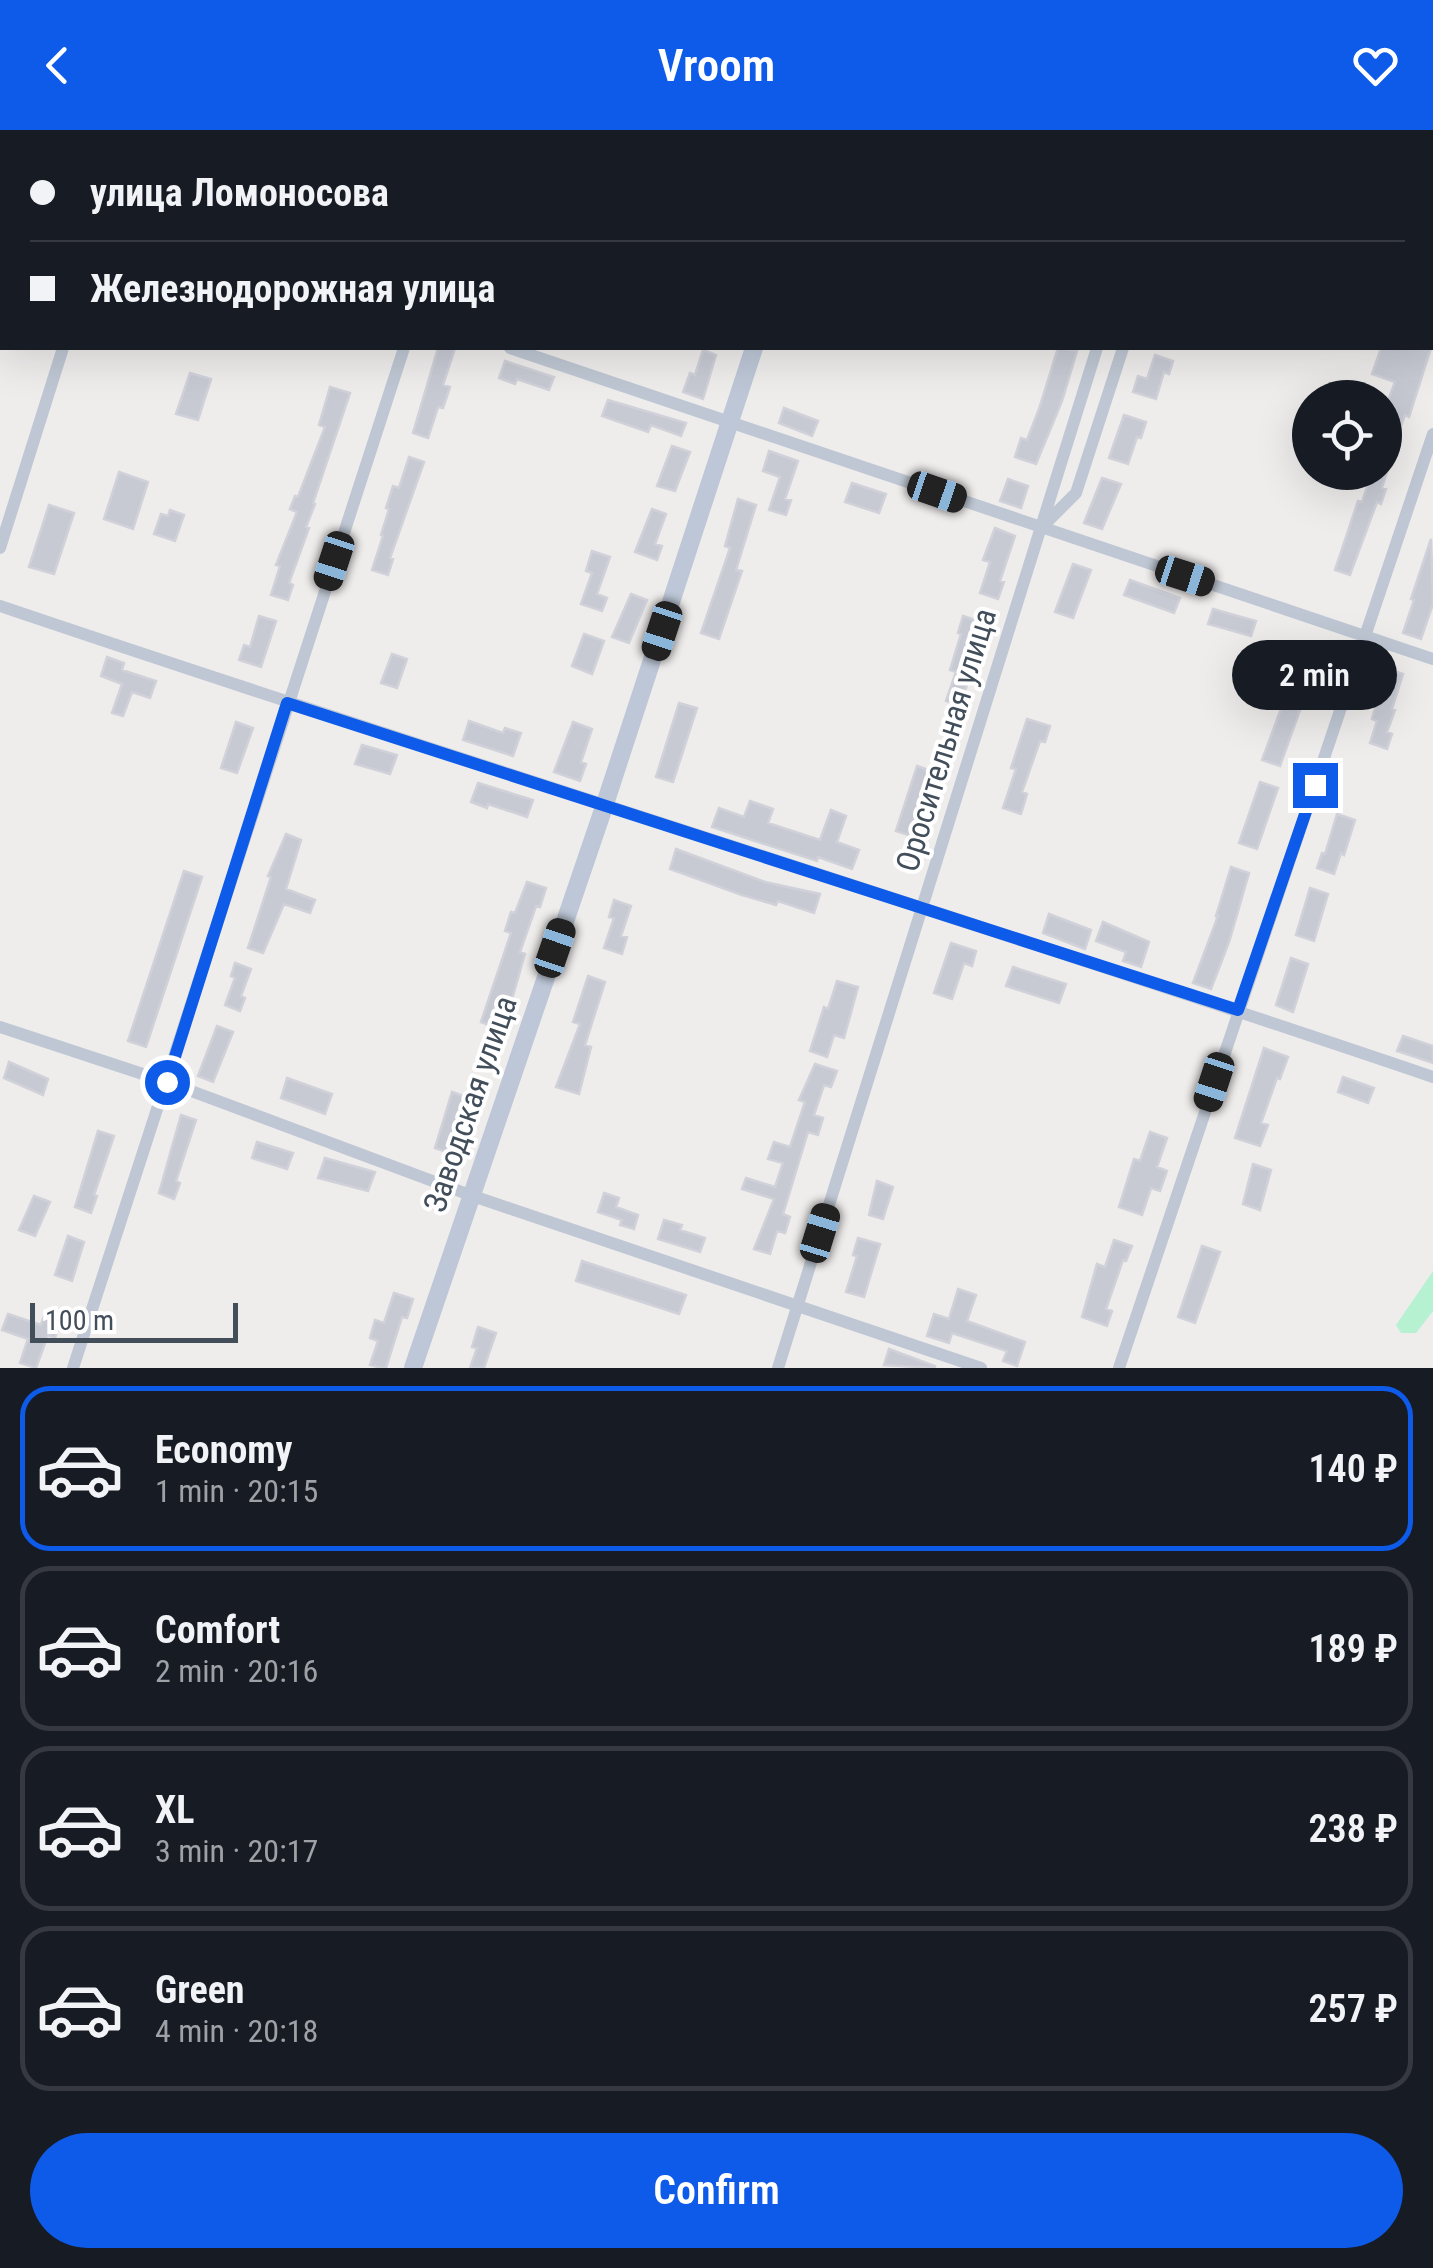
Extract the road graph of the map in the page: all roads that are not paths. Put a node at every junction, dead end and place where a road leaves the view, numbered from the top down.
1 (62, 350) edge
2 (403, 350) edge
3 (516, 350) edge
4 (753, 350) edge
5 (1096, 350) edge
6 (1122, 350) edge
7 (730, 420) junction
8 (1433, 434) edge
9 (1040, 529) junction
10 (0, 548) edge
11 (0, 606) edge
12 (1367, 635) junction
13 (1433, 659) edge
14 (287, 703) junction
15 (604, 807) junction
16 (923, 910) junction
17 (1238, 1010) junction
18 (0, 1028) edge
19 (1433, 1076) edge
20 (167, 1082) junction
21 (470, 1195) junction
22 (798, 1305) junction
23 (73, 1368) edge
24 (414, 1368) edge
25 (778, 1368) edge
26 (981, 1368) edge
27 (1119, 1368) edge

1 - 10 street
2 - 14 street
3 - 7 street
4 - 7 main road, Заводская улица
5 - 9 street, Оросительная улица
6 - 9 street, Оросительная улица
7 - 9 street
7 - 15 main road, Заводская улица
8 - 12 street
9 - 12 street
9 - 16 street, Оросительная улица
11 - 14 street
12 - 13 street
12 - 17 street
14 - 15 street
14 - 20 street
15 - 16 street
15 - 21 main road, Заводская улица
16 - 17 street
16 - 22 street, Оросительная улица
17 - 19 street
17 - 27 street
18 - 20 street
20 - 21 street
20 - 23 street
21 - 22 street
21 - 24 main road, Заводская улица
22 - 25 street, Оросительная улица
22 - 26 street

